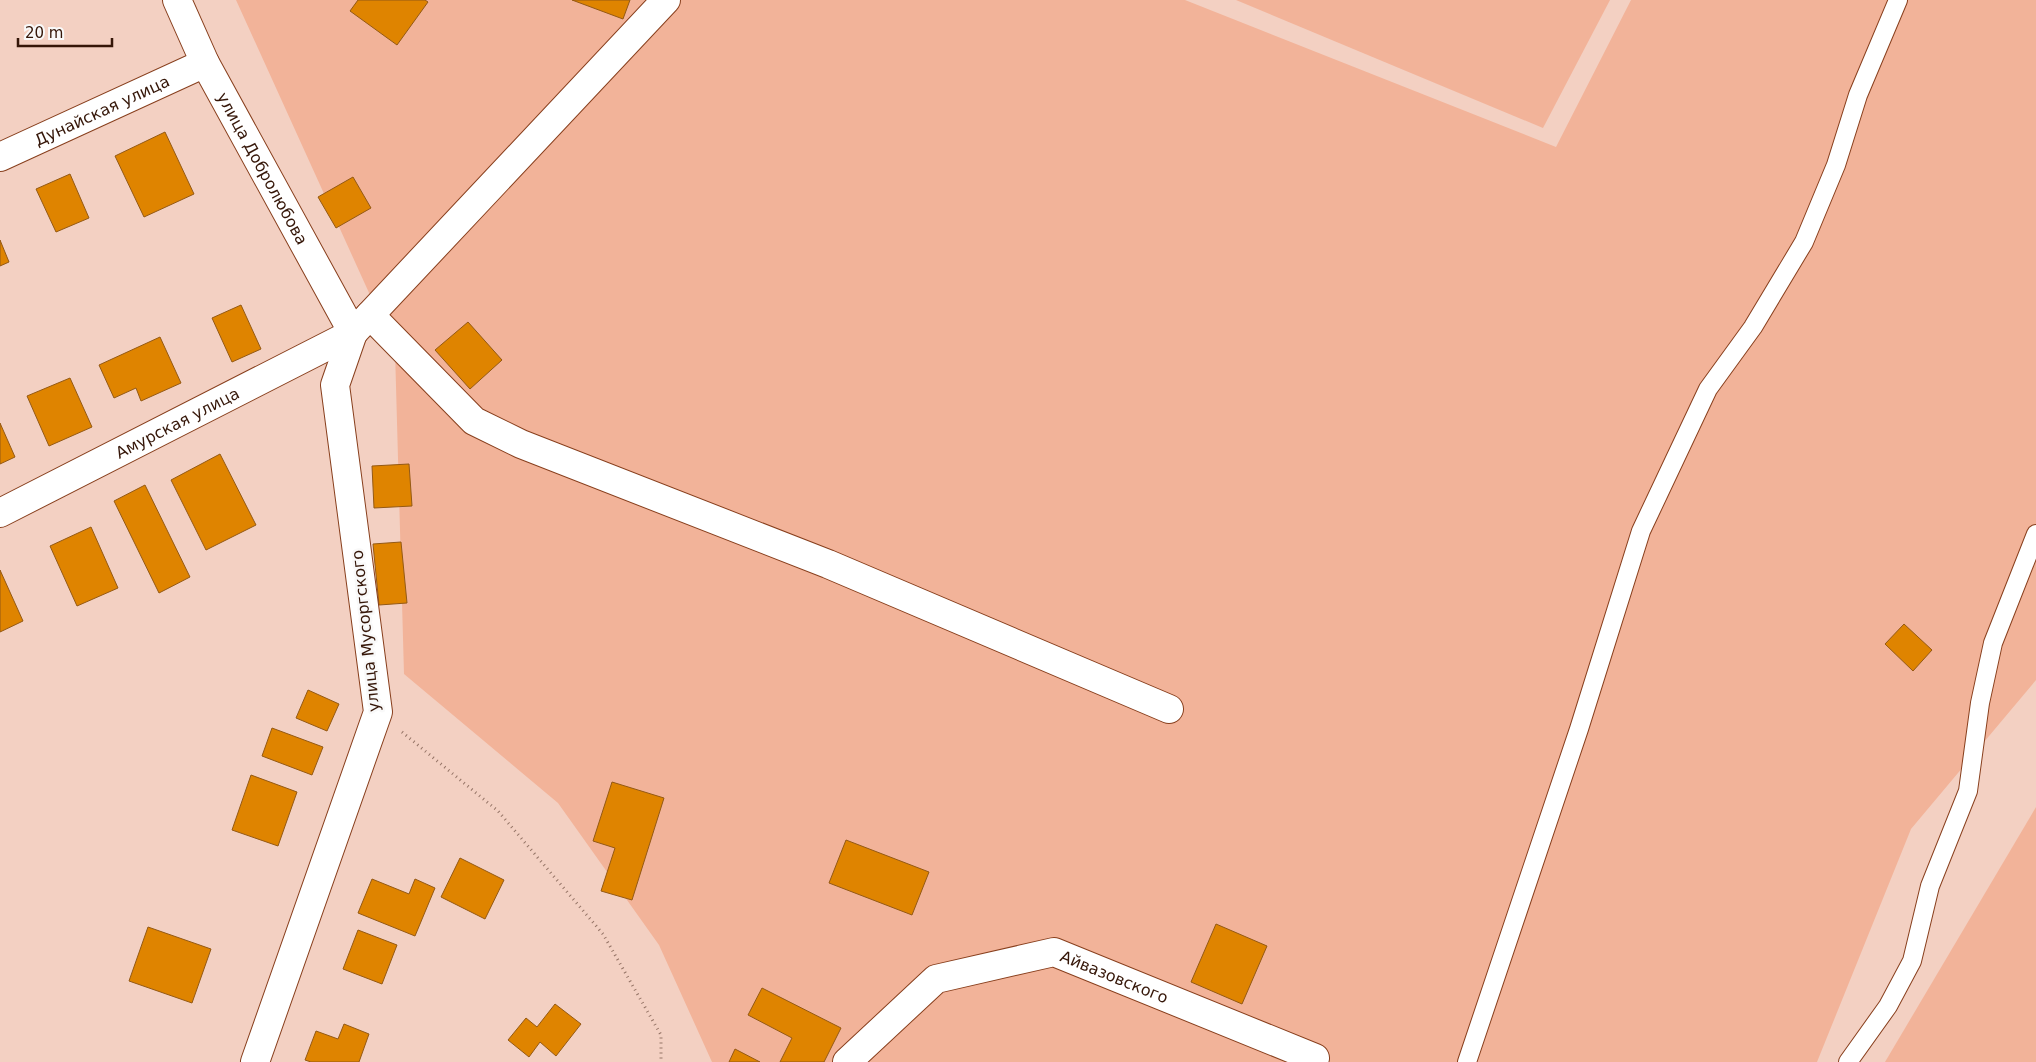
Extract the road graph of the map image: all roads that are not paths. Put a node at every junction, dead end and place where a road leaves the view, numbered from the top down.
1 (177, 0) edge
2 (666, 0) edge
3 (1898, 0) edge
4 (205, 64) junction
5 (0, 158) edge
6 (362, 324) junction
7 (0, 512) edge
8 (2036, 534) edge
9 (1168, 709) dead end
10 (1315, 1058) dead end
11 (255, 1062) edge
12 (847, 1062) edge
13 (1467, 1062) edge
14 (1848, 1062) edge

1 - 4 street, улица Добролюбова
2 - 6 street
3 - 13 lane
4 - 5 street, Дунайская улица
4 - 6 street, улица Добролюбова
6 - 7 street, Амурская улица
6 - 9 street, улица Добролюбова
6 - 11 street, улица Мусоргского
8 - 14 lane
10 - 12 street, Айвазовского

